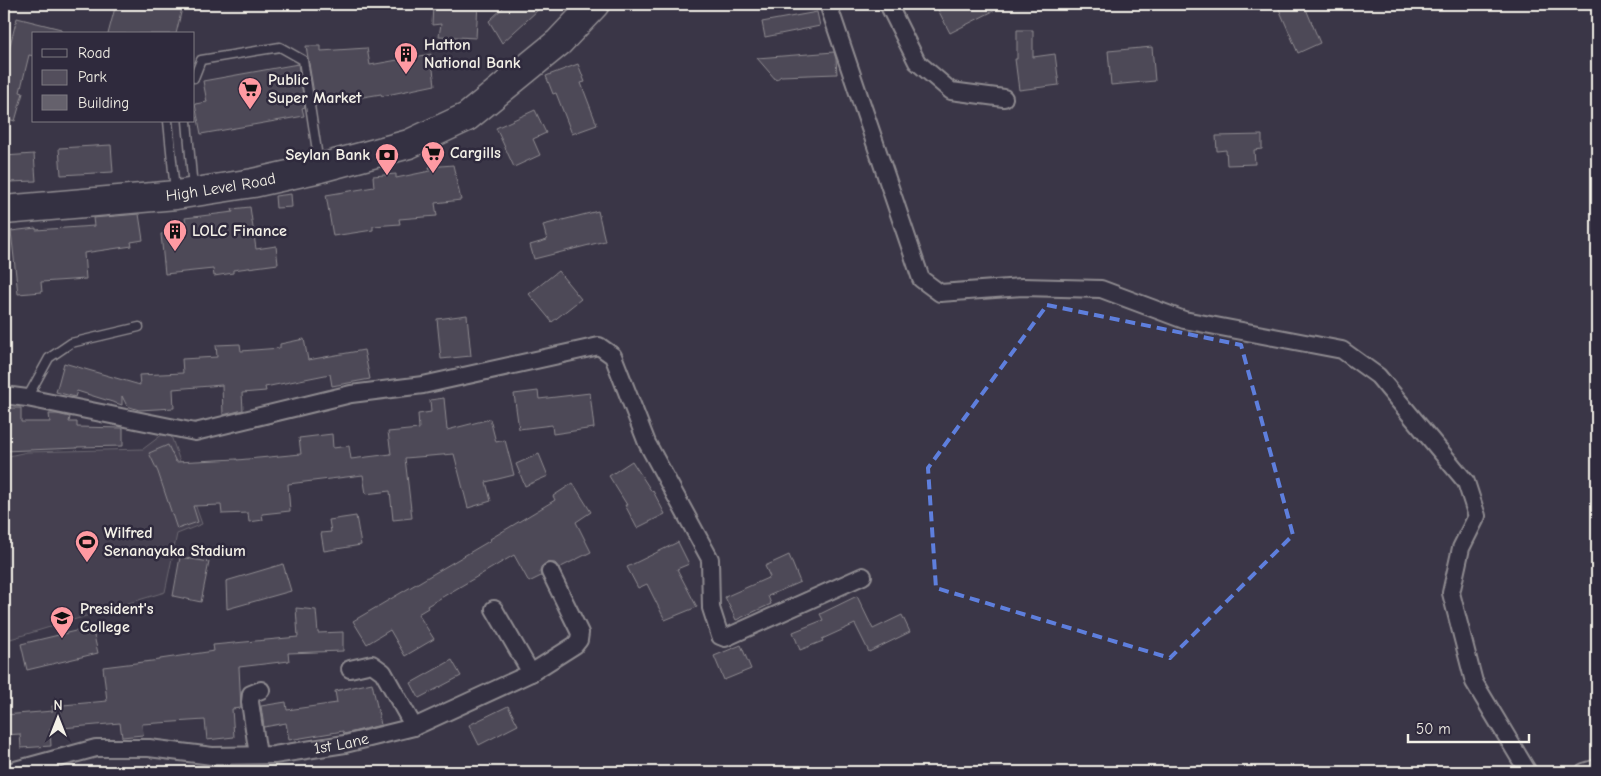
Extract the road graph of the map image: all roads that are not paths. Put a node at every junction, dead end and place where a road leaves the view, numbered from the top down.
1 (594, 4) edge
2 (828, 4) edge
3 (888, 4) edge
4 (195, 75) edge
5 (1004, 98) dead end
6 (168, 122) edge
7 (186, 122) edge
8 (320, 168) junction
9 (185, 194) junction
10 (4, 210) edge
11 (139, 327) dead end
12 (4, 395) edge
13 (27, 398) junction
14 (550, 572) dead end
15 (863, 576) dead end
16 (494, 609) dead end
17 (350, 669) dead end
18 (531, 673) junction
19 (260, 690) dead end
20 (414, 727) junction
21 (258, 756) junction
22 (1597, 768) edge
23 (8, 772) edge
24 (1528, 772) edge
25 (1584, 772) edge

1 - 8 highway, High Level Road
2 - 24 street
3 - 5 street
4 - 8 lane
6 - 9 lane
7 - 9 lane
8 - 9 highway, High Level Road
9 - 10 highway, High Level Road
11 - 13 lane
12 - 13 street
13 - 15 street
14 - 18 street, 1st Lane
16 - 18 street
17 - 20 street
18 - 20 street, 1st Lane
19 - 21 street
20 - 21 street, 1st Lane
21 - 23 street, 1st Lane
22 - 25 street

